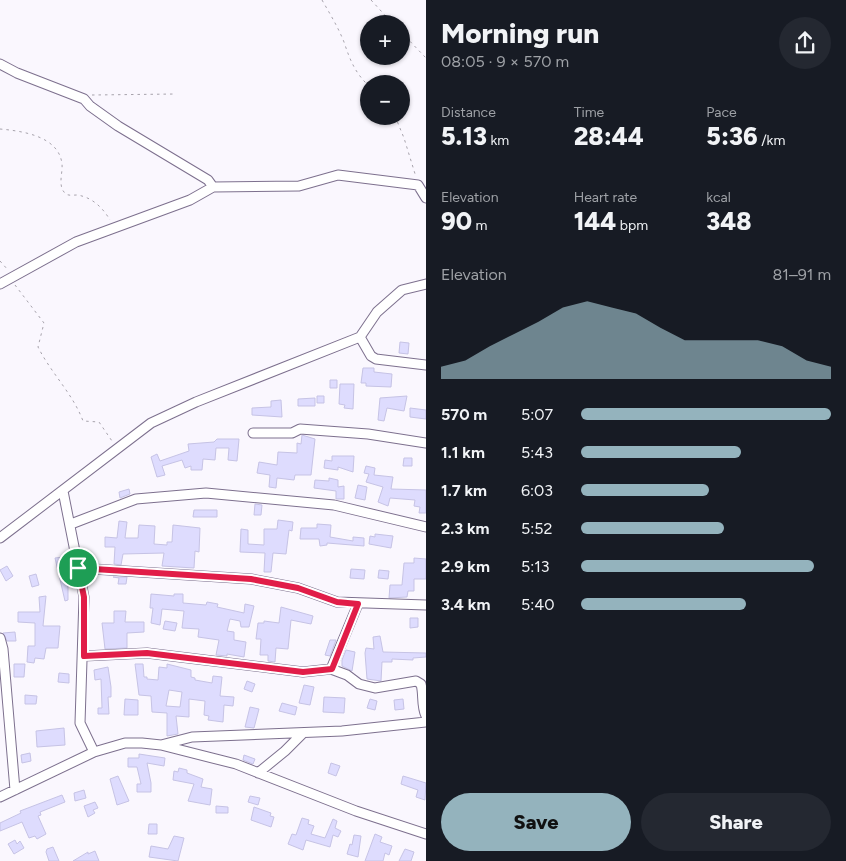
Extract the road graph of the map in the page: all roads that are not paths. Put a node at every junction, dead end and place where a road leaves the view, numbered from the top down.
1 (0, 64) edge
2 (213, 188) junction
3 (426, 198) edge
4 (0, 284) edge
5 (426, 284) edge
6 (360, 337) junction
7 (426, 365) edge
8 (253, 433) dead end
9 (426, 443) edge
10 (62, 491) junction
11 (71, 524) junction
12 (426, 527) edge
13 (0, 538) edge
14 (78, 568) junction
15 (358, 604) junction
16 (426, 605) edge
17 (0, 638) edge
18 (84, 656) junction
19 (332, 669) junction
20 (426, 716) edge
21 (426, 722) edge
22 (302, 734) junction
23 (161, 745) junction
24 (94, 752) junction
25 (258, 773) junction
26 (15, 790) junction
27 (0, 797) edge
28 (426, 834) edge

1 - 2 street
2 - 3 street
2 - 4 street
5 - 6 street
6 - 7 street
6 - 10 street
8 - 9 street
10 - 11 street
10 - 13 street
11 - 12 street
11 - 14 street
14 - 15 street
14 - 18 street
15 - 16 street
15 - 19 street
17 - 26 street
18 - 19 street
18 - 24 street
19 - 20 street
21 - 22 street
22 - 23 street
22 - 25 street
23 - 24 street
23 - 25 street
24 - 26 street
25 - 28 street
26 - 27 street

